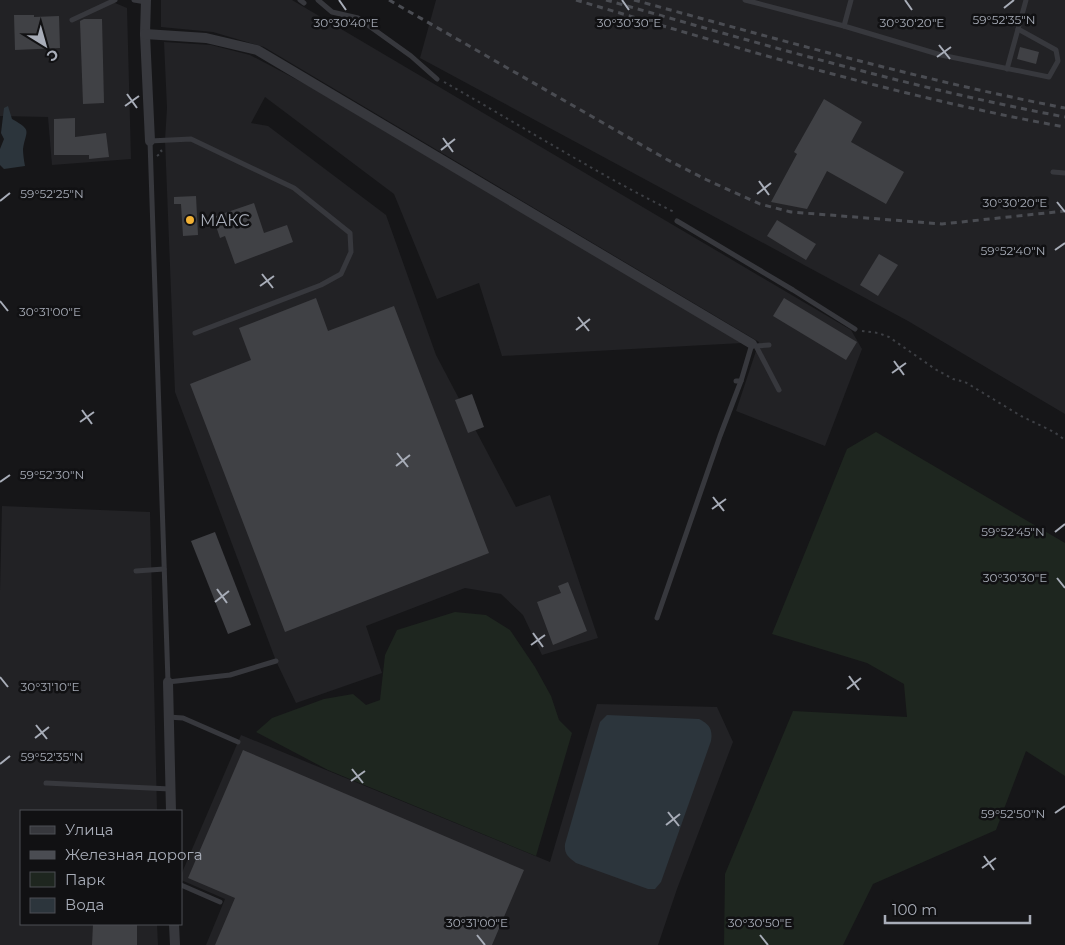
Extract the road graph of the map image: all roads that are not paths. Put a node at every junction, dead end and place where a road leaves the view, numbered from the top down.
1 (115, 0) edge
2 (134, 0) edge
3 (318, 0) edge
4 (745, 0) edge
5 (851, 0) edge
6 (1026, 0) edge
7 (146, 1) edge
8 (72, 20) dead end
9 (844, 26) junction
10 (1018, 30) junction
11 (145, 34) junction
12 (1008, 68) junction
13 (437, 78) road end
14 (150, 141) junction
15 (1053, 172) dead end
16 (1065, 173) edge
17 (677, 221) road end
18 (854, 329) road end
19 (195, 333) dead end
20 (754, 345) junction
21 (769, 345) dead end
22 (779, 390) dead end
23 (164, 569) junction
24 (136, 571) dead end
25 (657, 618) dead end
26 (276, 661) dead end
27 (168, 682) junction
28 (168, 716) junction
29 (238, 742) dead end
30 (46, 783) dead end
31 (170, 789) junction
32 (171, 810) edge
33 (182, 885) edge
34 (220, 902) dead end
35 (174, 925) edge
36 (175, 945) edge

1 - 8 lane
2 - 7 lane
3 - 13 lane
4 - 9 lane
5 - 9 lane
6 - 10 lane
7 - 11 street
9 - 12 lane
10 - 12 lane
10 - 12 lane
11 - 14 street
11 - 20 street
14 - 19 lane
14 - 23 lane
15 - 16 lane
17 - 18 lane
20 - 21 lane
20 - 22 lane
20 - 25 lane
23 - 24 lane
23 - 27 lane
26 - 27 lane
27 - 28 street
28 - 29 lane
28 - 31 street
30 - 31 lane
31 - 32 street
33 - 34 lane
35 - 36 street

